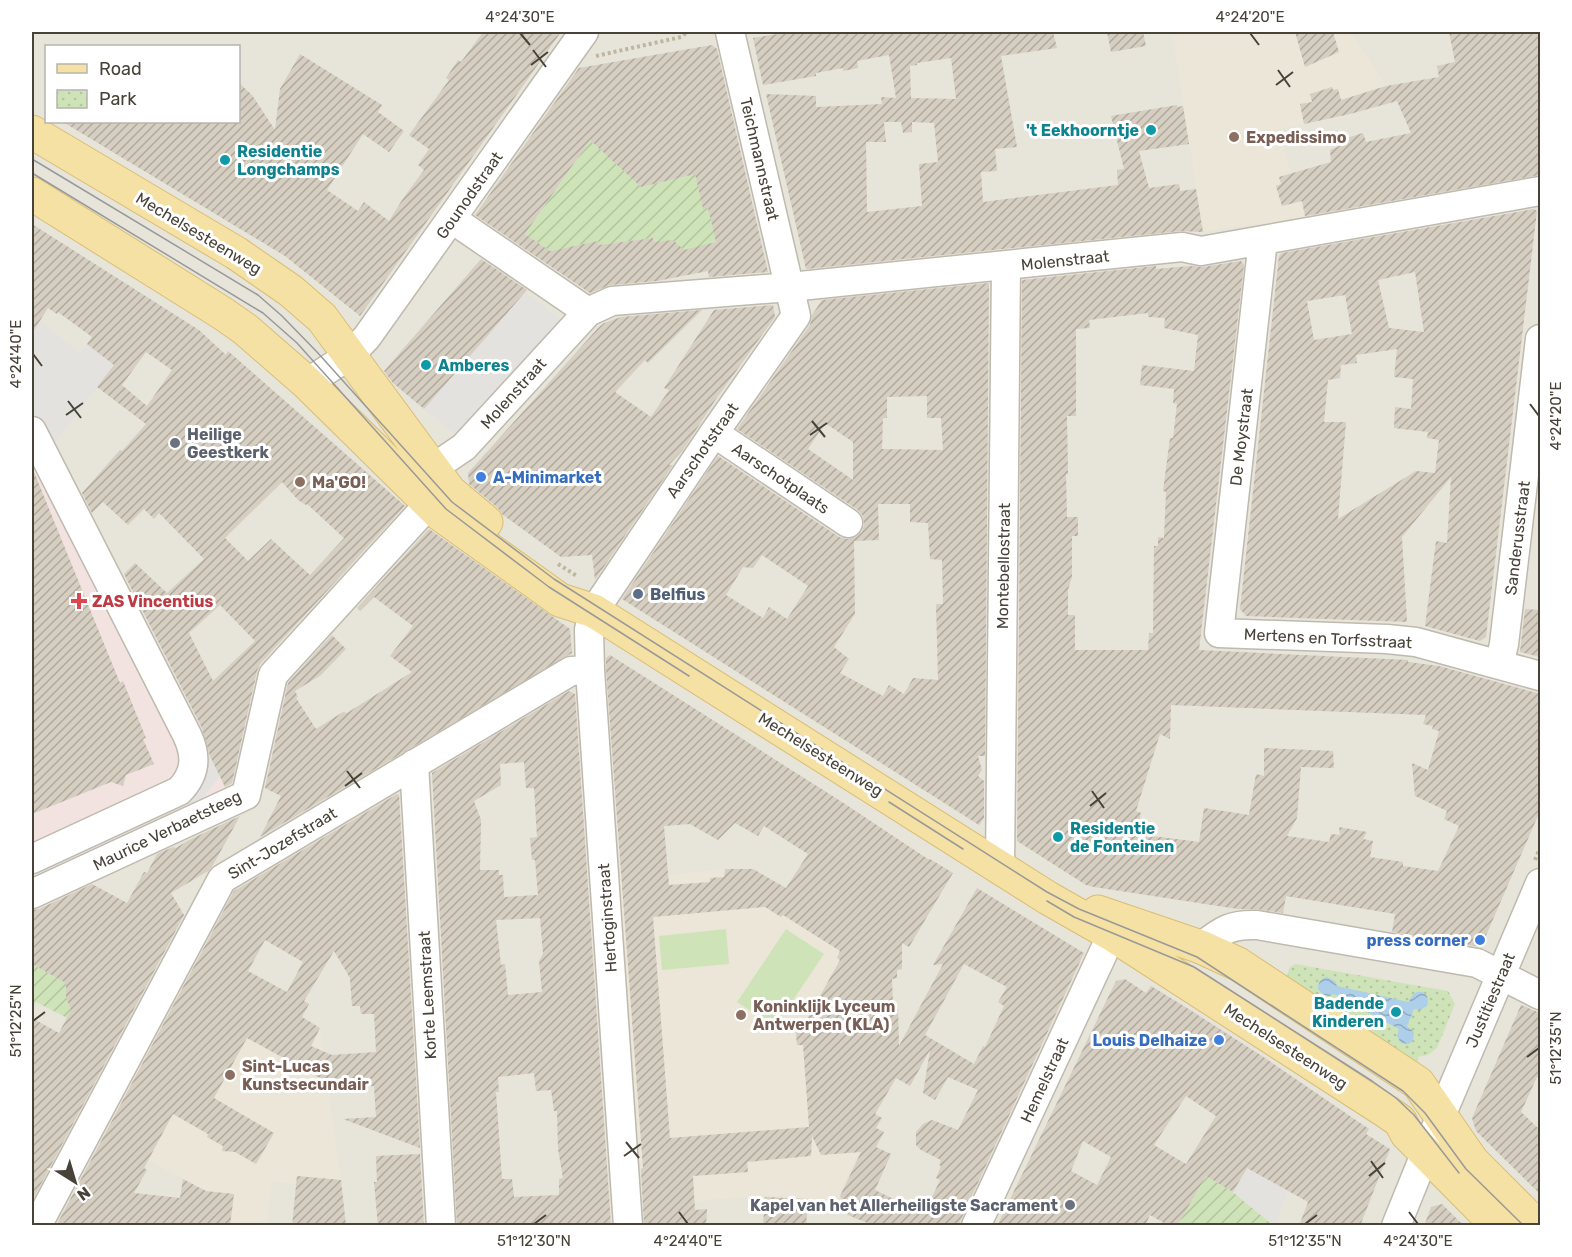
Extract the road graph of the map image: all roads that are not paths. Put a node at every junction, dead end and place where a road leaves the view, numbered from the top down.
1 (584, 32) edge
2 (730, 32) edge
3 (32, 132) edge
4 (1540, 191) edge
5 (32, 195) edge
6 (452, 219) junction
7 (1263, 240) junction
8 (1006, 266) junction
9 (790, 287) junction
10 (588, 312) junction
11 (1540, 339) edge
12 (350, 355) junction
13 (307, 383) junction
14 (32, 431) edge
15 (714, 433) junction
16 (433, 468) junction
17 (429, 504) junction
18 (848, 523) dead end
19 (598, 603) junction
20 (1219, 633) joint
21 (137, 638) junction
22 (1499, 665) junction
23 (590, 670) junction
24 (1540, 676) edge
25 (414, 764) junction
26 (32, 836) edge
27 (32, 859) edge
28 (1000, 867) junction
29 (1540, 883) edge
30 (32, 894) edge
31 (1116, 927) junction
32 (1201, 946) junction
33 (1501, 976) junction
34 (1540, 995) edge
35 (1441, 1116) junction
36 (1426, 1153) junction
37 (37, 1226) edge
38 (441, 1226) edge
39 (628, 1226) edge
40 (976, 1226) edge
41 (1396, 1226) edge
42 (1498, 1226) edge
43 (1537, 1226) edge

1 - 6 street, Gounodstraat
2 - 9 street, Teichmannstraat
3 - 12 main road, Mechelsesteenweg
4 - 7 street, Molenstraat
5 - 13 main road, Mechelsesteenweg
6 - 10 street
6 - 12 street, Gounodstraat
7 - 8 street, Molenstraat
7 - 20 street, De Moystraat
8 - 9 street, Molenstraat
8 - 28 street, Montebellostraat
9 - 10 street, Molenstraat
9 - 15 street, Aarschotstraat
10 - 16 street, Molenstraat
11 - 22 street, Sanderusstraat
12 - 13 street
12 - 16 main road, Mechelsesteenweg
13 - 17 main road, Mechelsesteenweg
14 - 21 street
15 - 18 street, Aarschotplaats
15 - 19 street, Aarschotstraat
16 - 19 main road, Mechelsesteenweg
17 - 19 main road, Mechelsesteenweg
17 - 30 street, Maurice Verbaetsteeg
19 - 23 street, Hertoginstraat
19 - 28 main road, Mechelsesteenweg
20 - 22 street, Mertens en Torfsstraat
21 - 26 street
21 - 27 street
22 - 24 street, Mertens en Torfsstraat
23 - 25 street, Sint-Jozefstraat
23 - 39 street, Hertoginstraat
25 - 37 street, Sint-Jozefstraat
25 - 38 street, Korte Leemstraat
28 - 31 main road, Mechelsesteenweg
29 - 33 street, Justitiestraat
31 - 32 main road, Mechelsesteenweg
31 - 36 main road, Mechelsesteenweg
31 - 40 street, Hemelstraat
32 - 33 street
32 - 35 main road, Mechelsesteenweg
33 - 34 street
33 - 35 street, Justitiestraat
35 - 36 street, Justitiestraat
35 - 43 main road, Mechelsesteenweg
36 - 41 street, Justitiestraat
36 - 42 main road, Mechelsesteenweg

